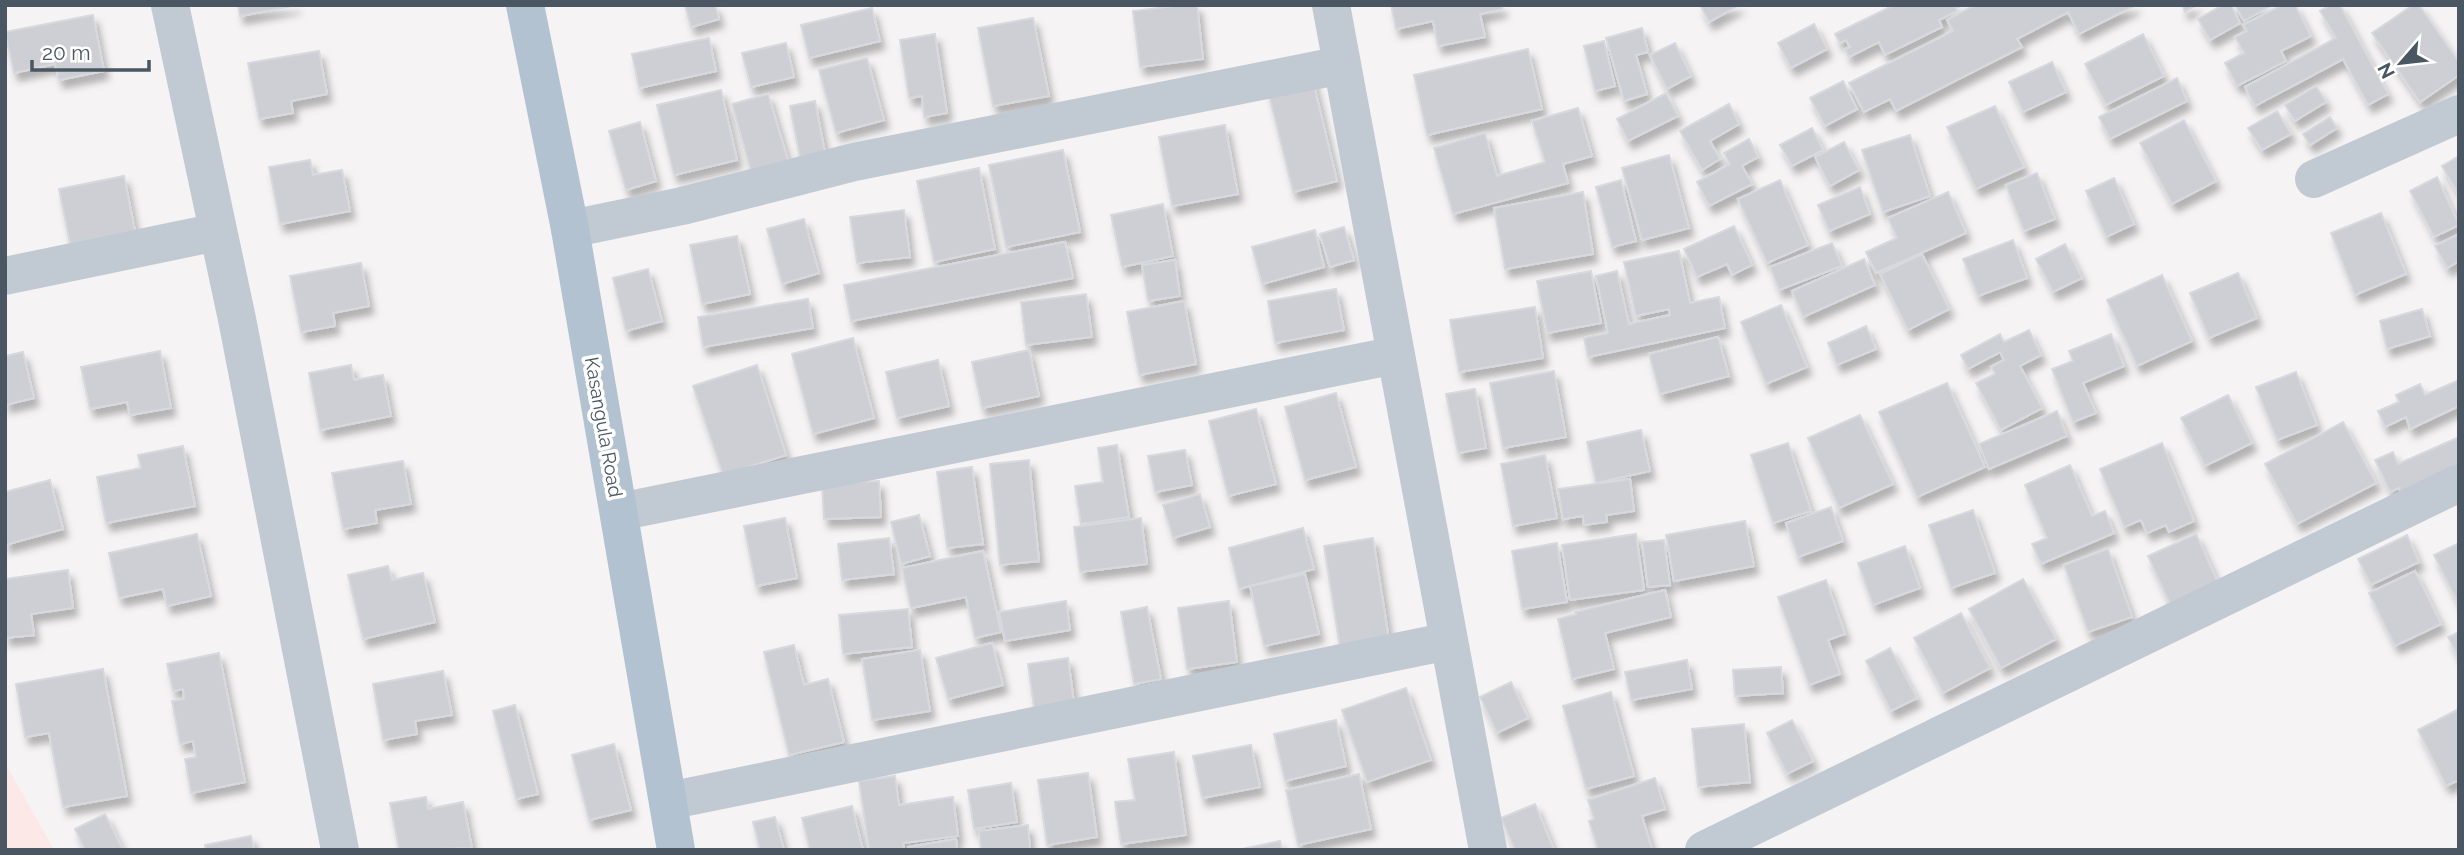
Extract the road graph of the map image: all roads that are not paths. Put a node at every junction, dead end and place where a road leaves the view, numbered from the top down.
1 (170, 5) edge
2 (526, 5) edge
3 (1331, 5) edge
4 (1342, 65) junction
5 (2459, 114) edge
6 (2314, 179) dead end
7 (570, 229) junction
8 (218, 232) junction
9 (5, 276) edge
10 (1396, 355) junction
11 (2459, 483) edge
12 (619, 512) junction
13 (1449, 641) junction
14 (668, 800) junction
15 (340, 850) edge
16 (676, 850) edge
17 (1488, 850) edge
18 (1704, 850) edge

1 - 8 street
2 - 7 main road, Kasangula Road
3 - 4 street
4 - 7 street
4 - 10 street
5 - 6 street
7 - 12 main road, Kasangula Road
8 - 9 street
8 - 15 street
10 - 12 street
10 - 13 street
11 - 18 street
12 - 14 main road, Kasangula Road
13 - 14 street
13 - 17 street
14 - 16 main road, Kasangula Road

